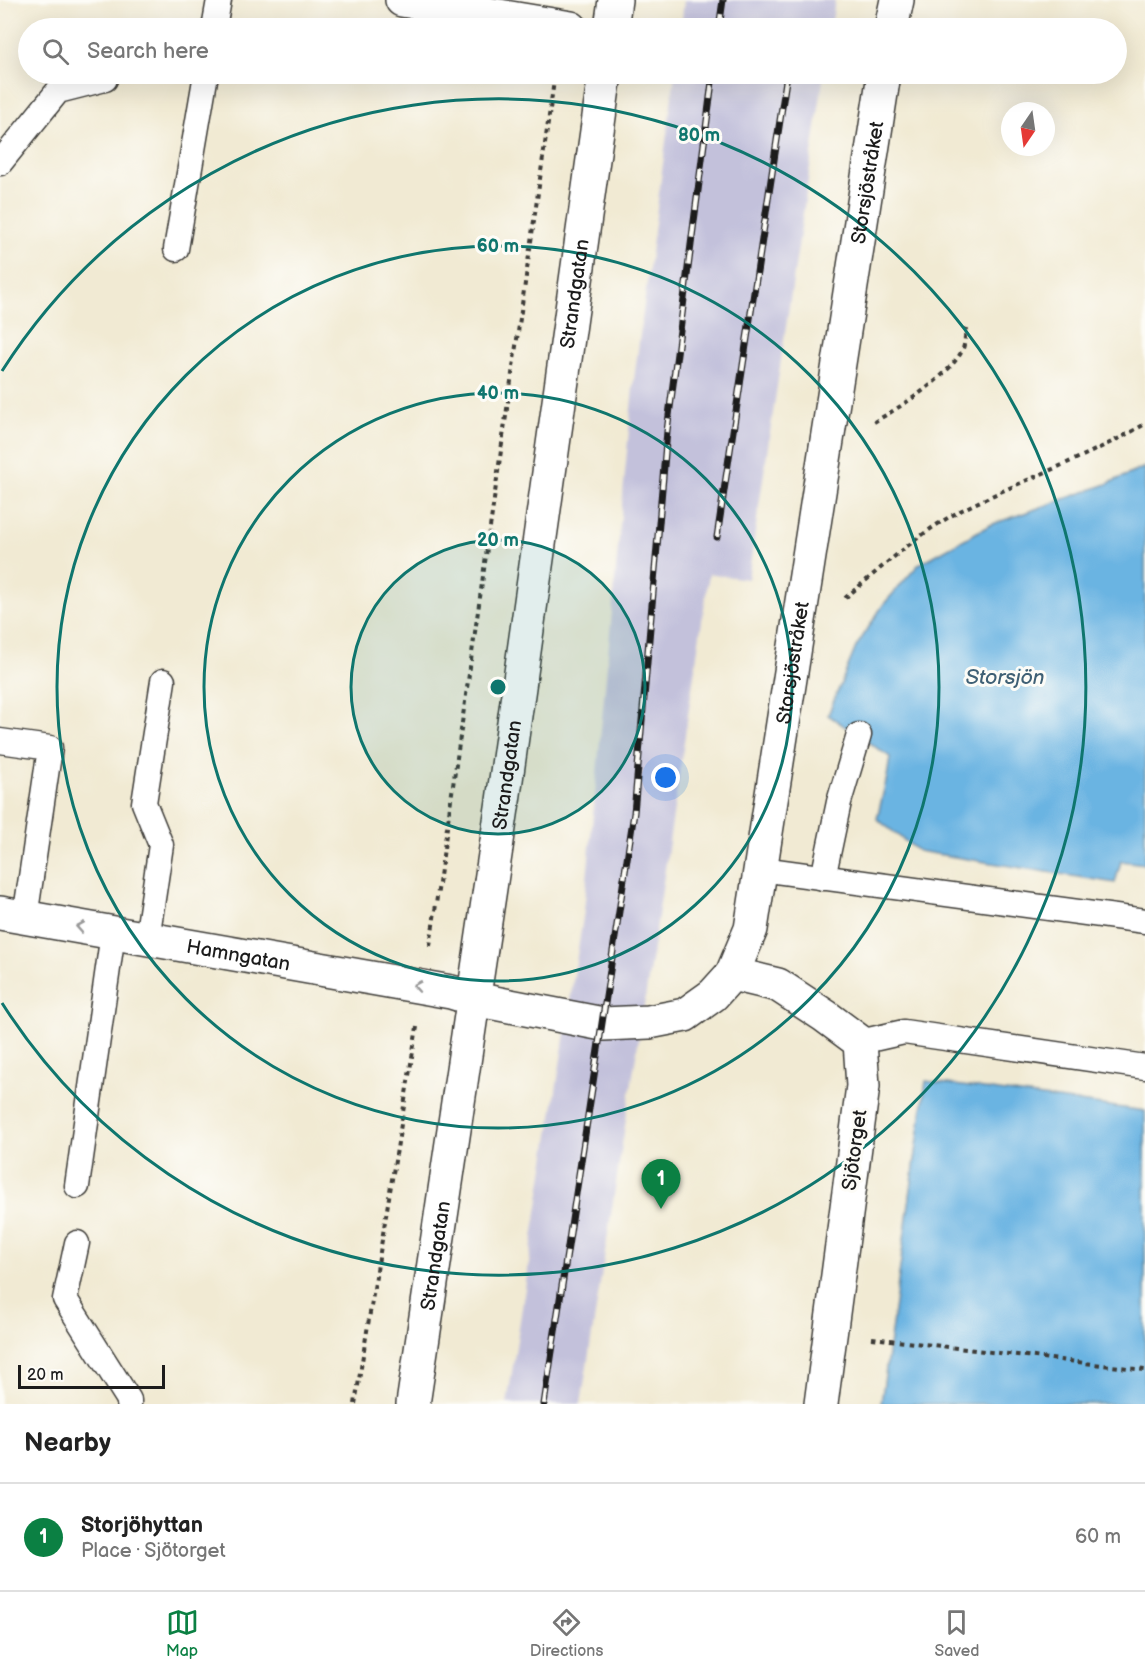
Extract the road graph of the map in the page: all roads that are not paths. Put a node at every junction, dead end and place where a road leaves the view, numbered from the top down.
1 (219, 0) edge
2 (402, 0) edge
3 (615, 0) edge
4 (897, 0) edge
5 (216, 18) edge
6 (511, 18) edge
7 (612, 18) edge
8 (893, 18) edge
9 (85, 84) edge
10 (204, 84) edge
11 (604, 84) edge
12 (882, 84) edge
13 (0, 164) edge
14 (176, 249) dead end
15 (163, 681) dead end
16 (859, 735) dead end
17 (0, 741) edge
18 (761, 869) junction
19 (823, 878) junction
20 (12, 916) edge
21 (1145, 921) edge
22 (113, 933) junction
23 (147, 939) junction
24 (732, 974) junction
25 (474, 999) junction
26 (860, 1042) junction
27 (1145, 1067) edge
28 (77, 1186) dead end
29 (77, 1243) dead end
30 (129, 1404) edge
31 (413, 1404) edge
32 (821, 1404) edge

1 - 5 lane
2 - 6 street
3 - 7 street
4 - 8 street
9 - 13 lane
10 - 14 lane
11 - 25 street, Strandgatan
12 - 18 street, Storsjöstråket
15 - 23 lane
16 - 19 lane
17 - 20 lane
18 - 19 lane
18 - 24 street, Storsjöstråket
19 - 21 lane
22 -> 20 street, Hamngatan
22 - 23 street, Hamngatan
22 - 28 lane
25 -> 23 street, Hamngatan
24 - 25 street, Storsjöstråket
24 - 26 street
25 - 31 street, Strandgatan
26 - 27 lane
26 - 32 street, Sjötorget
29 - 30 lane

